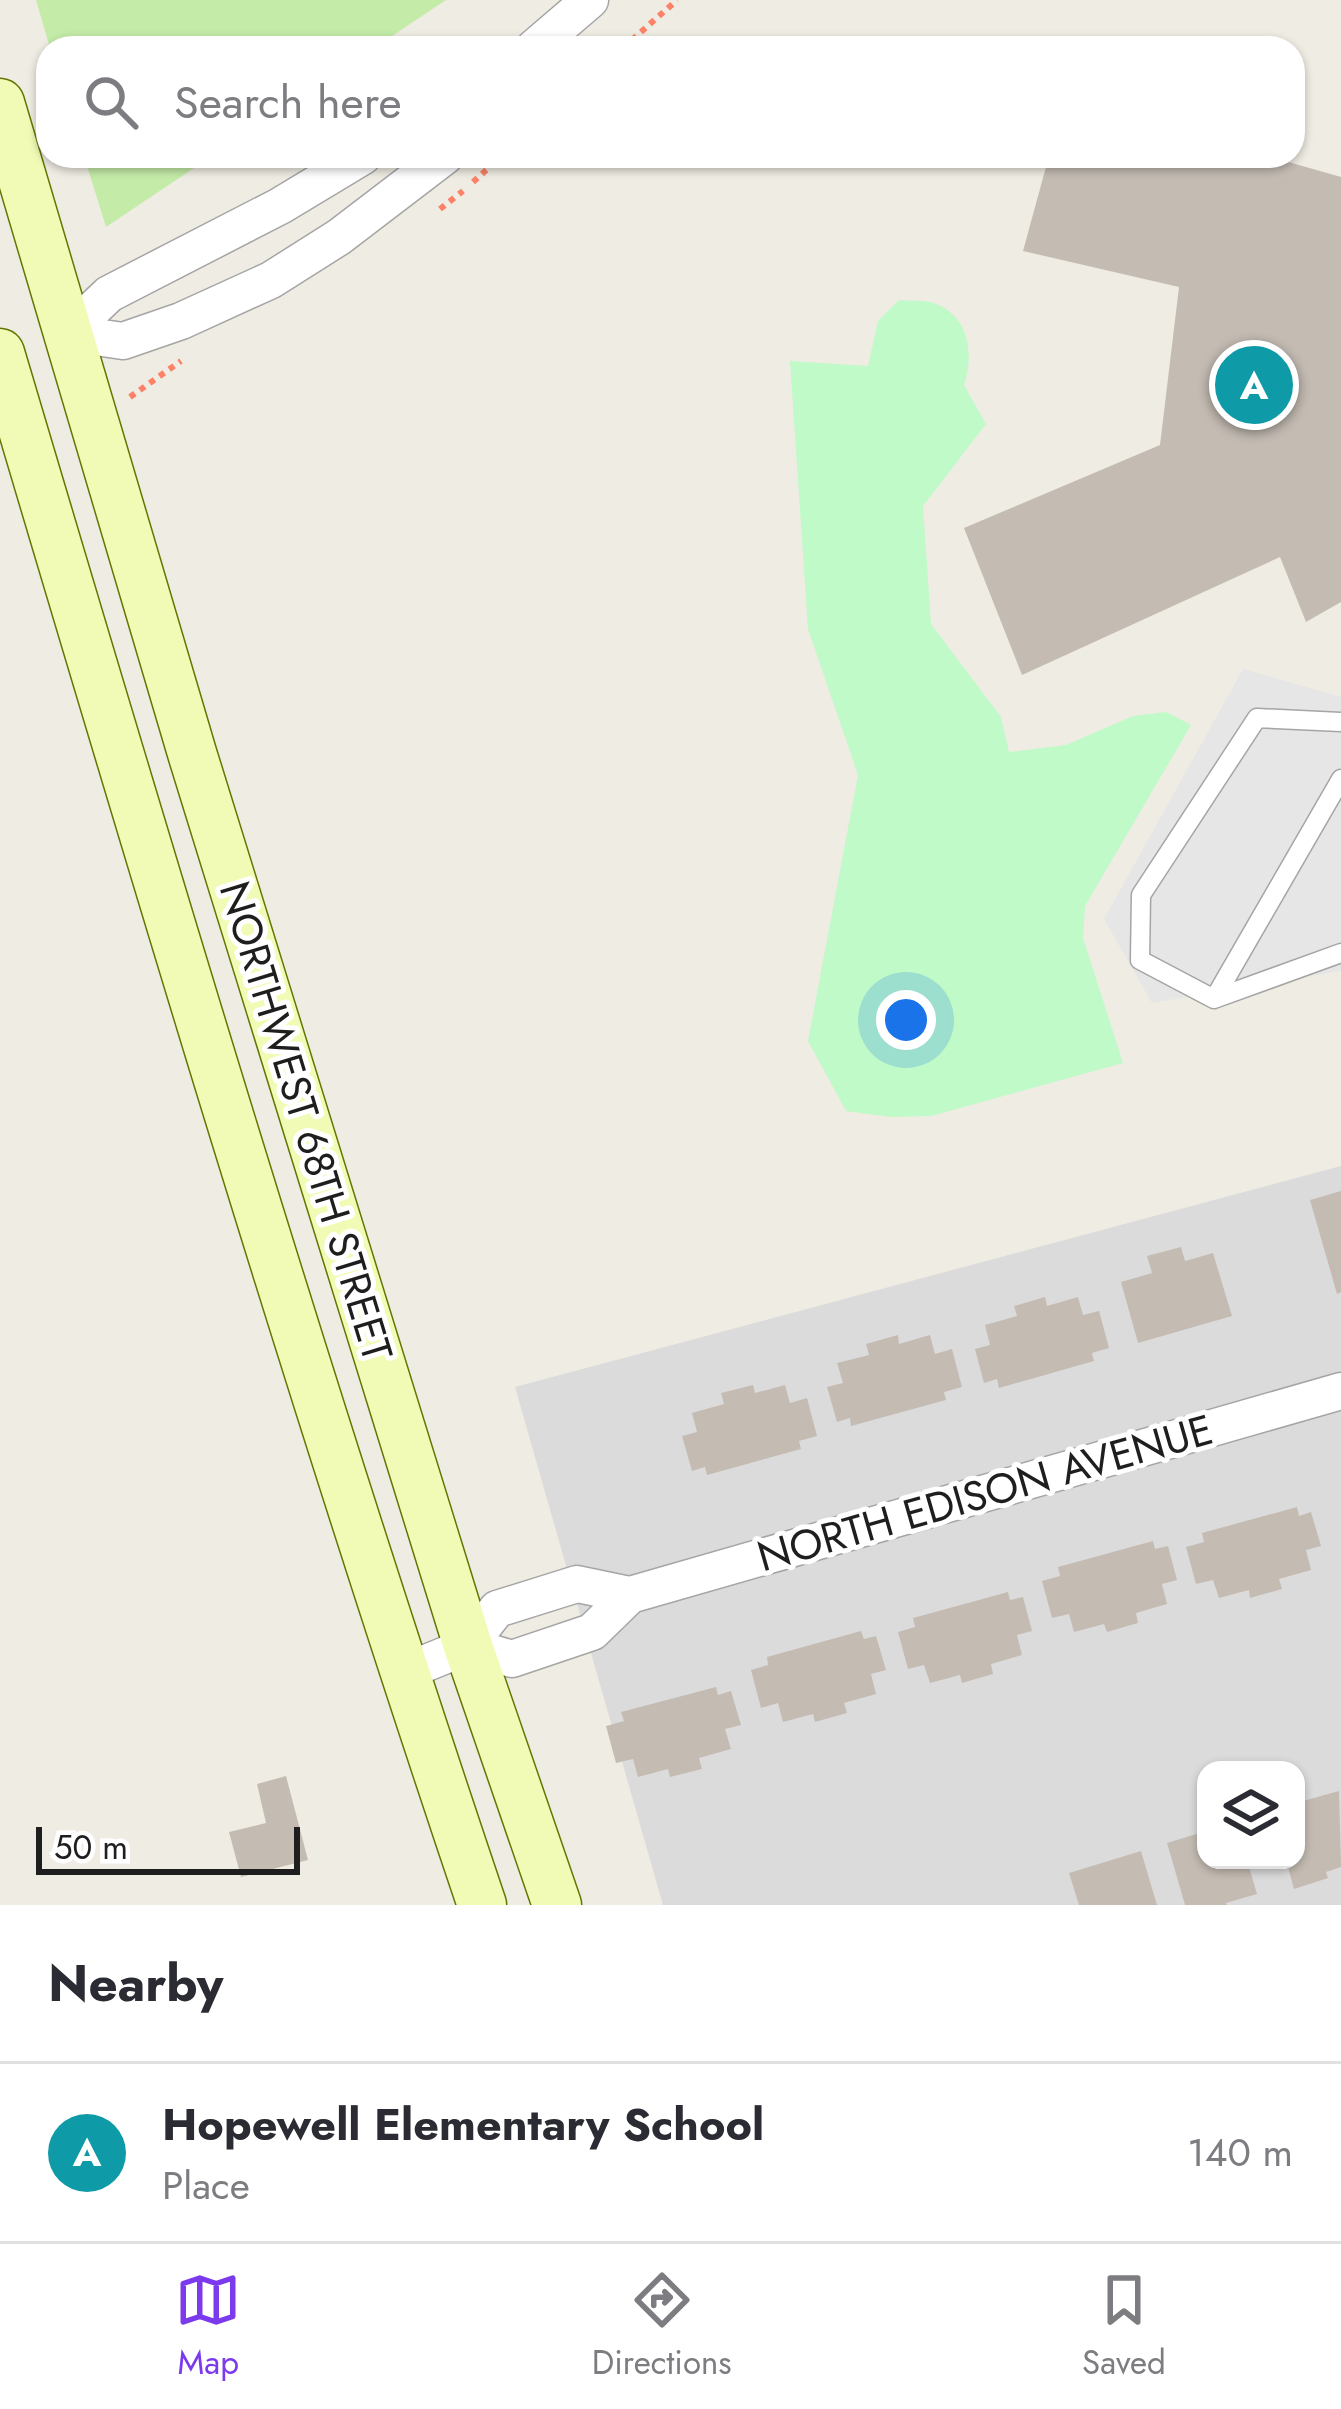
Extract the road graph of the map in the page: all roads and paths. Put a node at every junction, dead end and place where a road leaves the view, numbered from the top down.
1 (590, 0) edge
2 (676, 0) edge
3 (547, 36) edge
4 (636, 36) edge
5 (0, 103) edge
6 (343, 168) edge
7 (429, 168) edge
8 (68, 333) junction
9 (0, 354) edge
10 (1341, 722) edge
11 (192, 753) junction
12 (124, 771) junction
13 (1341, 779) edge
14 (1341, 953) edge
15 (1214, 999) junction
16 (1341, 1391) edge
17 (629, 1595) junction
18 (468, 1646) junction
19 (404, 1672) junction
20 (482, 1905) edge
21 (556, 1905) edge

1 - 3 street
2 - 4 path
5 - 8 main road, NORTHWEST 68TH STREET
6 - 8 street
7 - 8 street
8 - 9 main road
8 - 11 main road, NORTHWEST 68TH STREET
9 - 12 main road, NORTHWEST 68TH STREET
10 - 15 lane
11 - 12 main road
11 - 18 main road, NORTHWEST 68TH STREET
12 - 19 main road, NORTHWEST 68TH STREET
13 - 15 lane
14 - 15 lane
16 - 17 street, NORTH EDISON AVENUE
17 - 18 street, NORTH EDISON AVENUE
17 - 18 street, NORTH EDISON AVENUE
18 - 19 street, NORTH EDISON AVENUE
18 - 21 main road, NORTHWEST 68TH STREET
19 - 20 main road, NORTHWEST 68TH STREET

